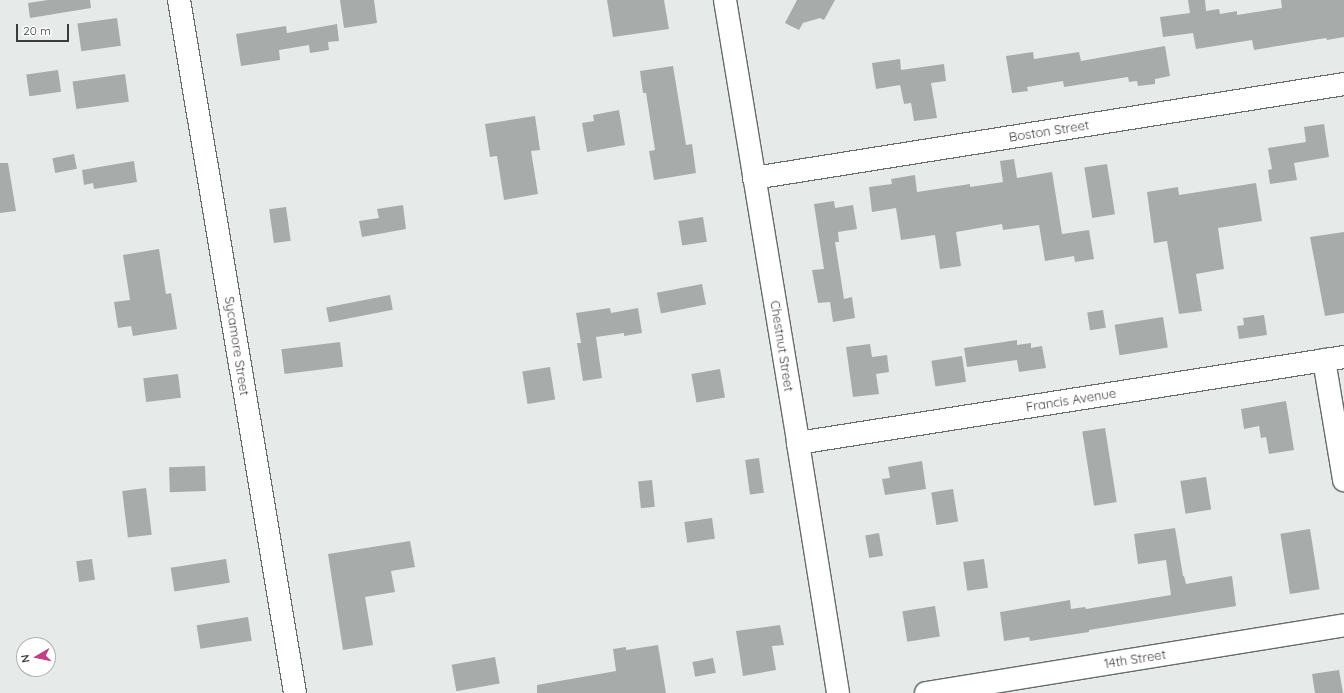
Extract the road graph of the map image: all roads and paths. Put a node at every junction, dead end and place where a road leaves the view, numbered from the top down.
1 (179, 0) edge
2 (725, 0) edge
3 (1344, 84) edge
4 (754, 178) junction
5 (1334, 358) edge
6 (798, 442) junction
7 (1344, 480) edge
8 (1344, 625) edge
9 (295, 693) edge
10 (838, 693) edge
11 (926, 693) edge

1 - 9 street, Sycamore Street
2 - 4 street, Chestnut Street
3 - 4 street, Boston Street
4 - 6 street, Chestnut Street
5 - 6 street, Francis Avenue
5 - 7 street
6 - 10 street, Chestnut Street
8 - 11 street, 14th Street

